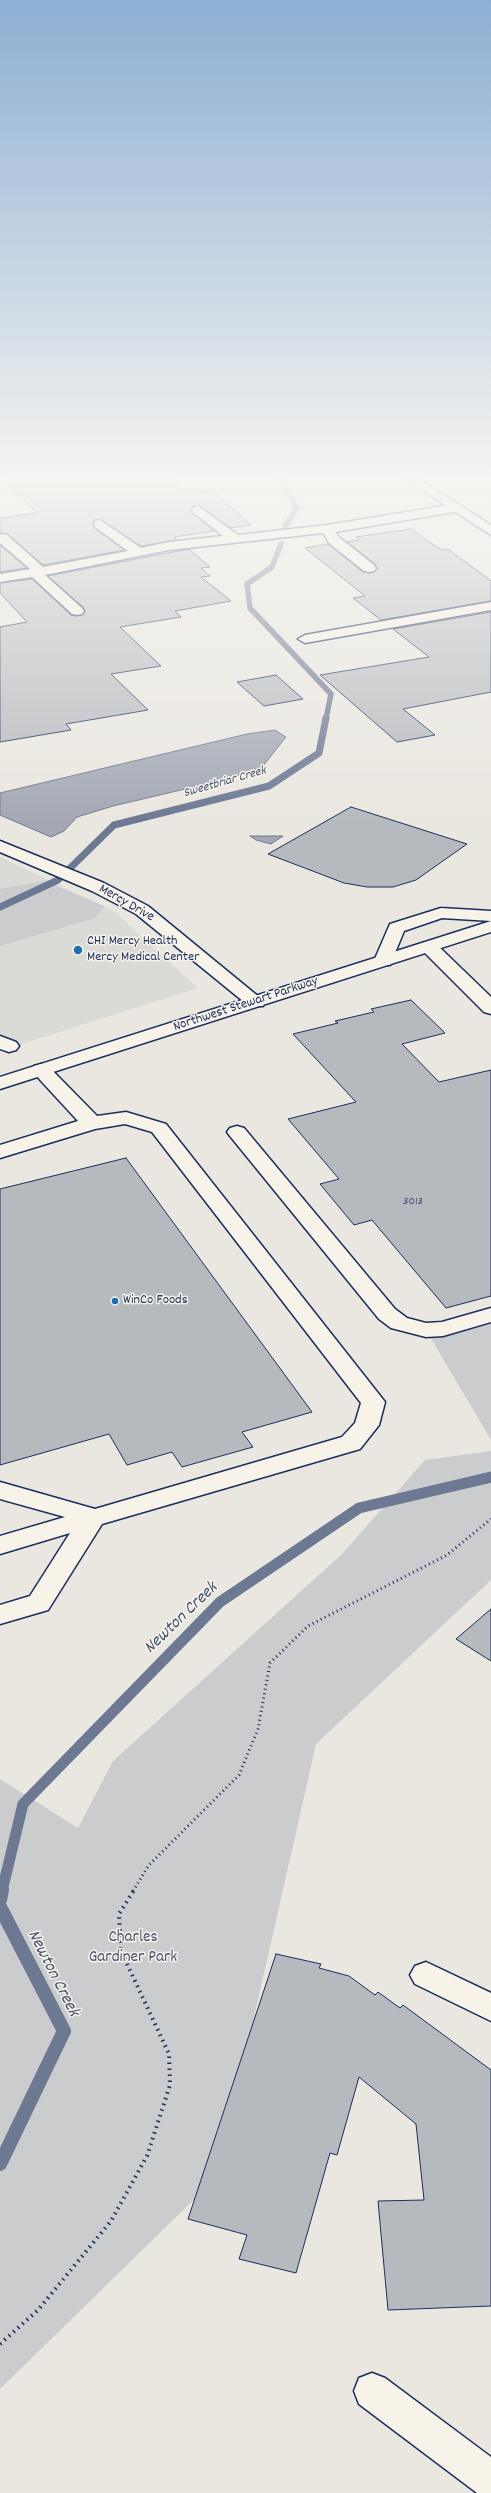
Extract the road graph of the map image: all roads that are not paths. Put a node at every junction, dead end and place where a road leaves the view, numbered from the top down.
1 (56, 590) edge
2 (491, 606) edge
3 (77, 611) dead end
4 (305, 639) dead end
5 (0, 846) edge
6 (491, 916) edge
7 (491, 926) edge
8 (429, 947) junction
9 (383, 961) junction
10 (256, 1002) junction
11 (491, 1008) edge
12 (41, 1070) junction
13 (0, 1083) edge
14 (92, 1123) junction
15 (237, 1132) dead end
16 (0, 1152) edge
17 (491, 1315) edge
18 (0, 1490) edge
19 (94, 1517) junction
20 (0, 1545) edge
21 (0, 1615) edge
22 (426, 1975) dead end
23 (491, 2008) edge
24 (372, 2391) dead end
25 (491, 2480) edge

1 - 3 street
2 - 4 street
5 - 10 street, Mercy Drive
6 - 9 street
7 - 8 street, Northwest Stewart Parkway
8 - 9 street, Northwest Stewart Parkway
8 - 11 street
9 - 10 street, Northwest Stewart Parkway
10 - 12 street, Northwest Stewart Parkway
12 - 13 street, Northwest Stewart Parkway
12 - 14 street
14 - 16 street
14 - 19 street
15 - 17 street
18 - 19 street
19 - 20 street
19 - 21 street
22 - 23 street
24 - 25 street

